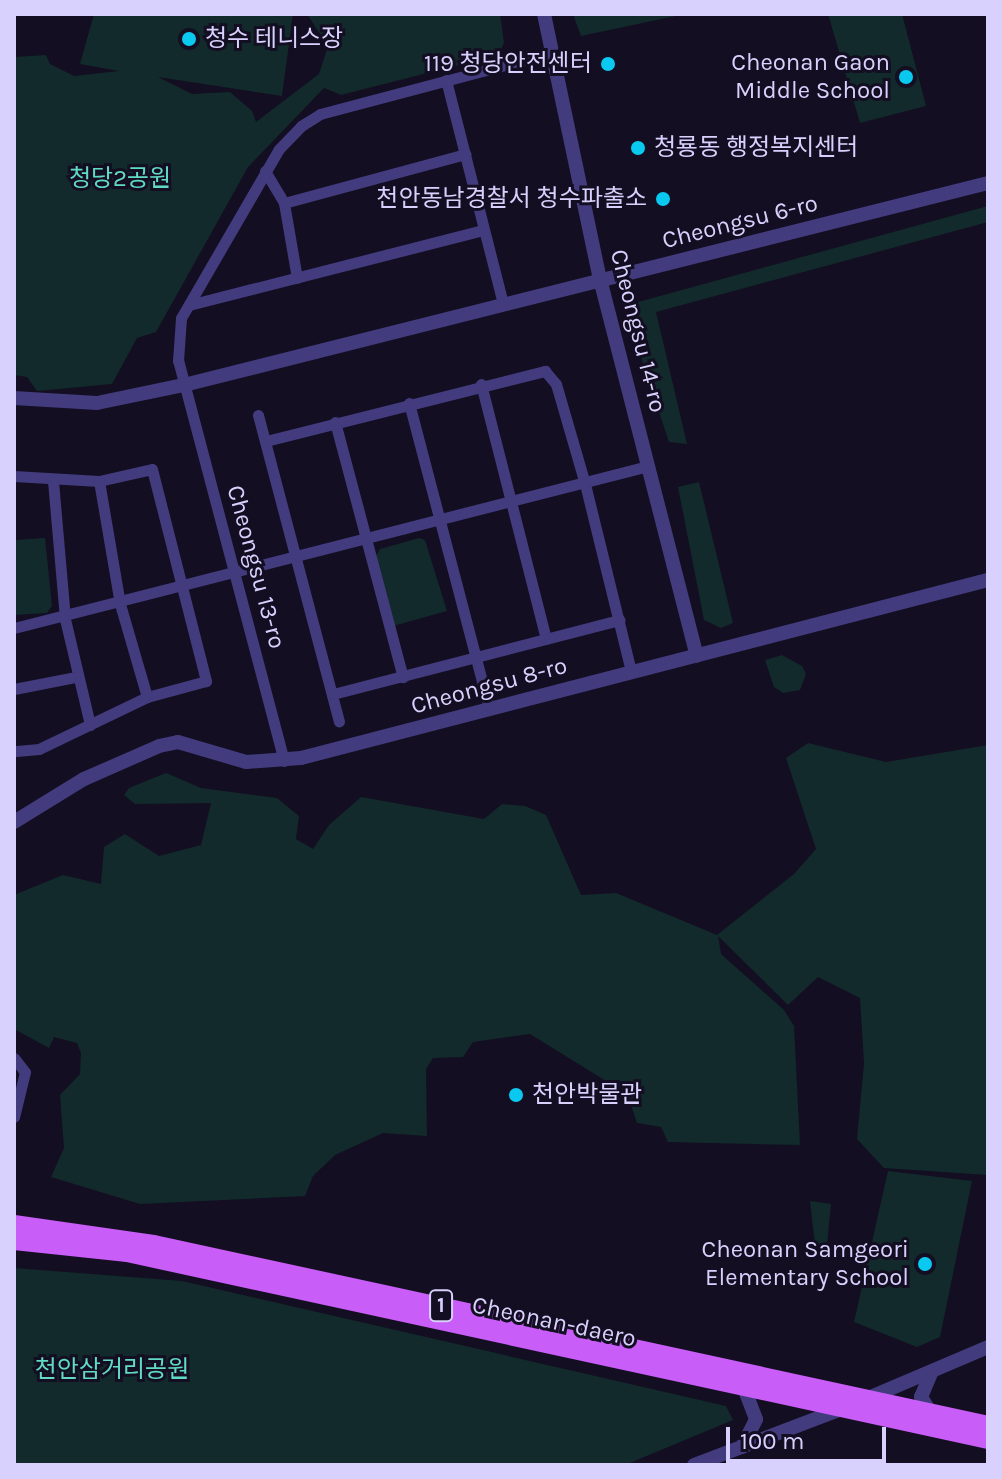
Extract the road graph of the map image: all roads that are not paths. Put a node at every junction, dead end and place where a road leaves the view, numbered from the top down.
1 (544, 14) edge
2 (551, 53) junction
3 (446, 80) junction
4 (465, 154) junction
5 (265, 171) junction
6 (988, 183) edge
7 (284, 203) junction
8 (484, 230) junction
9 (297, 278) junction
10 (600, 279) junction
11 (503, 304) junction
12 (189, 305) junction
13 (481, 384) junction
14 (184, 385) junction
15 (14, 398) edge
16 (409, 403) junction
17 (258, 415) dead end
18 (335, 422) junction
19 (266, 441) junction
20 (648, 466) junction
21 (14, 476) edge
22 (53, 481) junction
23 (99, 481) junction
24 (585, 484) junction
25 (511, 503) junction
26 (438, 522) junction
27 (366, 540) junction
28 (295, 558) junction
29 (235, 572) junction
30 (988, 580) edge
31 (182, 588) junction
32 (120, 604) junction
33 (65, 619) junction
34 (620, 620) junction
35 (14, 628) edge
36 (546, 639) junction
37 (697, 656) junction
38 (476, 657) junction
39 (631, 671) junction
40 (75, 677) junction
41 (403, 677) junction
42 (14, 689) edge
43 (333, 694) junction
44 (147, 697) junction
45 (489, 708) junction
46 (339, 721) dead end
47 (90, 725) junction
48 (14, 751) edge
49 (284, 761) junction
50 (14, 822) edge
51 (14, 1058) edge
52 (14, 1117) edge
53 (14, 1224) edge
54 (14, 1241) edge
55 (988, 1347) edge
56 (932, 1371) junction
57 (744, 1388) junction
58 (866, 1399) junction
59 (842, 1409) junction
60 (931, 1413) junction
61 (988, 1425) edge
62 (988, 1440) edge
63 (742, 1447) junction
64 (694, 1465) edge

1 - 2 street, Cheongsu 14-ro
2 - 3 street
2 - 10 street, Cheongsu 14-ro
3 - 4 street
3 - 5 street
4 - 7 street
4 - 8 street
5 - 7 street
5 - 12 street
6 - 10 street, Cheongsu 6-ro
7 - 9 street
8 - 9 street
8 - 11 street
9 - 12 street
10 - 11 street, Cheongsu 6-ro
10 - 20 street, Cheongsu 14-ro
11 - 14 street, Cheongsu 6-ro
12 - 14 street
13 - 16 street
13 - 24 street
13 - 25 street
14 - 15 street, Cheongsu 6-ro
14 - 29 street, Cheongsu 13-ro
16 - 18 street
16 - 26 street
17 - 19 street
18 - 19 street
18 - 27 street
19 - 28 street
20 - 24 street
20 - 37 street, Cheongsu 14-ro
21 - 22 street
22 - 23 street
22 - 33 street
23 - 31 street
23 - 32 street
24 - 25 street
24 - 34 street
25 - 26 street
25 - 36 street
26 - 27 street
26 - 38 street
27 - 28 street
27 - 41 street
28 - 29 street
28 - 43 street
29 - 31 street
29 - 49 street, Cheongsu 13-ro
30 - 37 street, Cheongsu 8-ro
31 - 32 street
31 - 44 street
32 - 33 street
32 - 44 street
33 - 35 street
33 - 40 street
34 - 36 street
34 - 39 street
36 - 38 street
37 - 39 street, Cheongsu 8-ro
38 - 41 street
38 - 45 street
39 - 45 street, Cheongsu 8-ro
40 - 42 street
40 - 47 street
41 - 43 street
43 - 46 street
44 - 47 street
45 - 49 street, Cheongsu 8-ro
47 - 48 street
49 - 50 street, Cheongsu 8-ro
51 - 52 street
53 - 58 main road, Cheonan-daero / 1
54 - 57 main road, Cheonan-daero / 1
55 - 56 street
56 - 58 street
56 - 60 street
57 - 59 main road, Cheonan-daero / 1
57 - 63 street
58 - 59 street
58 - 60 main road, Cheonan-daero / 1
59 - 62 main road, Cheonan-daero / 1
59 - 63 street
60 - 61 main road, Cheonan-daero / 1
63 - 64 street

